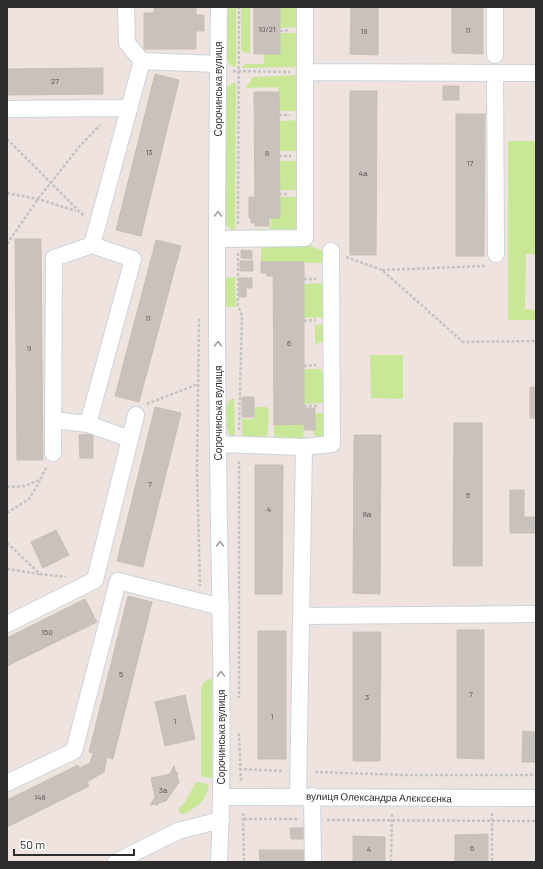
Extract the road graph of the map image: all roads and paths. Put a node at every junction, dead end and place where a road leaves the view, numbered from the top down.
1 (126, 7) edge
2 (219, 7) edge
3 (305, 7) edge
4 (495, 7) edge
5 (495, 55) dead end
6 (142, 61) junction
7 (218, 68) junction
8 (306, 72) junction
9 (495, 73) junction
10 (536, 73) edge
11 (122, 108) junction
12 (7, 109) edge
13 (7, 139) edge
14 (51, 184) junction
15 (7, 192) edge
16 (38, 199) junction
17 (78, 211) junction
18 (98, 222) junction
19 (218, 239) junction
20 (7, 244) edge
21 (92, 245) junction
22 (331, 251) joint
23 (496, 254) joint
24 (382, 270) junction
25 (536, 341) edge
26 (198, 384) dead end
27 (141, 408) joint
28 (53, 420) junction
29 (88, 424) junction
30 (130, 439) junction
31 (218, 444) junction
32 (304, 447) junction
33 (53, 453) joint
34 (40, 480) junction
35 (7, 487) edge
36 (7, 513) edge
37 (7, 543) edge
38 (7, 569) edge
39 (40, 574) junction
40 (95, 580) junction
41 (118, 582) junction
42 (221, 607) junction
43 (536, 614) edge
44 (302, 616) junction
45 (7, 624) edge
46 (221, 768) junction
47 (299, 771) junction
48 (536, 774) edge
49 (7, 783) edge
50 (305, 796) junction
51 (221, 797) junction
52 (392, 797) junction
53 (492, 798) junction
54 (536, 798) edge
55 (244, 819) dead end
56 (221, 820) junction
57 (312, 820) junction
58 (392, 820) junction
59 (492, 821) junction
60 (536, 821) edge
61 (116, 862) edge
62 (219, 862) edge
63 (313, 862) edge
64 (391, 862) edge
65 (492, 862) edge

1 - 6 street
2 - 7 street, Сорочинська вулиця
3 - 8 street
4 - 5 street
6 - 7 street
6 - 11 street
7 - 8 path
19 -> 7 street, Сорочинська вулиця
8 - 9 street
8 - 19 street
9 - 10 street
9 - 23 street
11 - 12 street
11 - 14 path
11 - 18 street
13 - 14 path
14 - 16 path
14 - 17 path
15 - 16 path
16 - 17 path
16 - 20 path
17 - 18 path
17 - 18 path
18 - 21 street
31 -> 19 street, Сорочинська вулиця
21 - 28 street
21 - 29 street
22 - 24 path
22 - 32 street
23 - 24 path
24 - 25 path
26 - 27 path
27 - 30 street
28 - 29 street
28 - 33 street
29 - 30 street
30 - 40 street
31 - 32 street
42 -> 31 street, Сорочинська вулиця
32 - 44 street
33 - 34 path
34 - 35 path
34 - 36 path
37 - 39 path
38 - 39 path
39 - 40 path
40 - 41 street
40 - 45 street
41 - 42 street
41 - 49 street
46 -> 42 street, Сорочинська вулиця
43 - 44 street
44 - 47 street
46 - 47 path
46 - 51 street, Сорочинська вулиця
47 - 48 path
47 - 50 street
50 - 51 street, вулиця Олександра Алєксєєнка
50 - 52 street, вулиця Олександра Алєксєєнка
50 - 57 street
51 - 56 street, Сорочинська вулиця
52 - 53 street, вулиця Олександра Алєксєєнка
52 - 58 path
53 - 54 street, вулиця Олександра Алєксєєнка
53 - 59 path
55 - 57 path
56 - 61 street
56 - 62 street, Сорочинська вулиця
57 - 58 path
57 - 63 street
58 - 59 path
58 - 64 path
59 - 60 path
59 - 65 path

